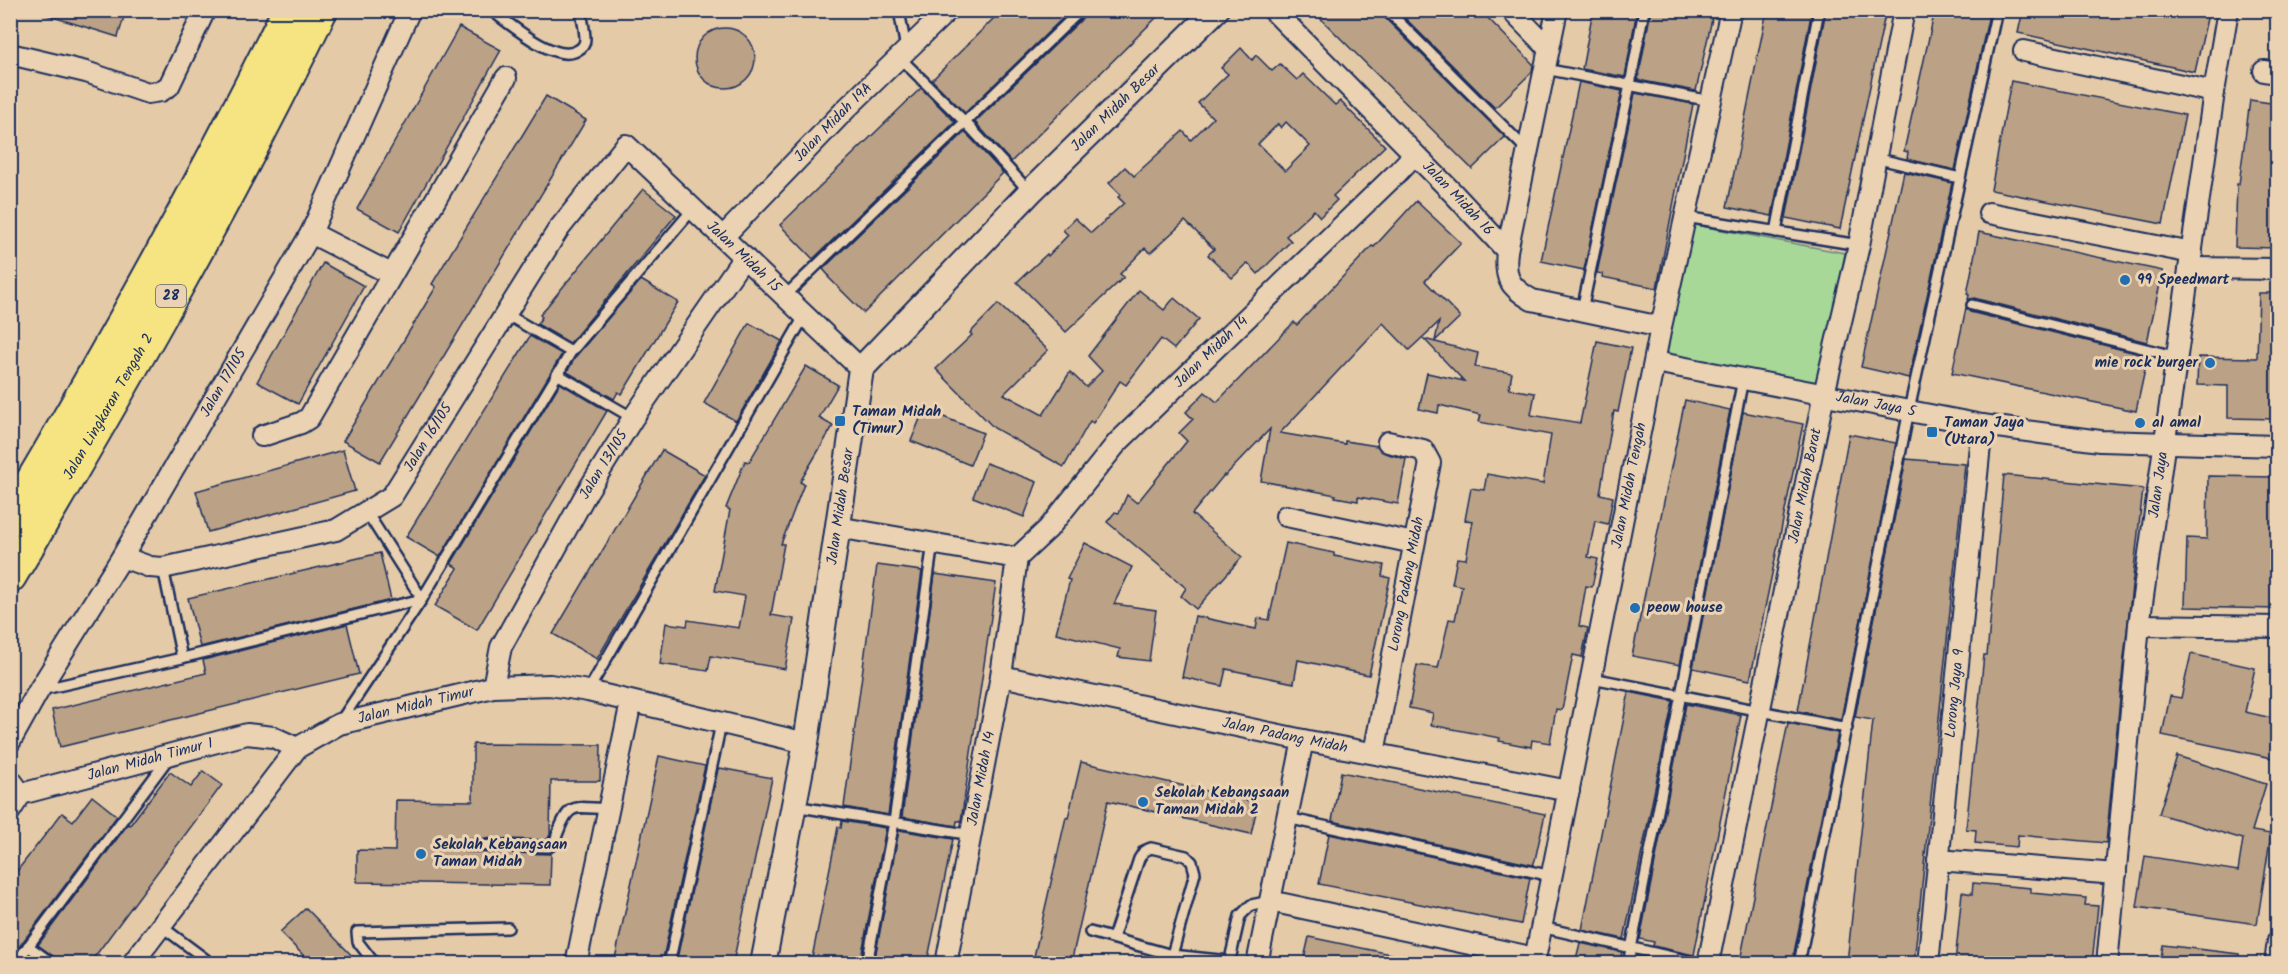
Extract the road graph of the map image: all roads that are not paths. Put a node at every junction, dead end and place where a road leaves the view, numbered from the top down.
1 (205, 10) edge
2 (289, 10) edge
3 (321, 10) edge
4 (410, 10) edge
5 (491, 10) edge
6 (581, 10) edge
7 (899, 10) edge
8 (948, 10) edge
9 (1081, 10) edge
10 (1216, 10) edge
11 (1273, 10) edge
12 (1387, 10) edge
13 (1511, 10) edge
14 (1557, 10) edge
15 (1644, 10) edge
16 (1731, 10) edge
17 (1820, 10) edge
18 (1904, 10) edge
19 (1997, 10) edge
20 (2228, 10) edge
21 (1548, 48) junction
22 (2024, 51) dead end
23 (10, 54) edge
24 (903, 55) junction
25 (1545, 69) junction
26 (506, 78) dead end
27 (1630, 85) junction
28 (2214, 92) junction
29 (1711, 101) junction
30 (966, 123) junction
31 (626, 144) joint
32 (1527, 150) junction
33 (1414, 154) junction
34 (1875, 158) junction
35 (1960, 178) junction
36 (1030, 192) junction
37 (693, 209) junction
38 (1989, 213) dead end
39 (1685, 217) junction
40 (1776, 232) junction
41 (311, 233) junction
42 (723, 237) junction
43 (1859, 245) junction
44 (1507, 251) junction
45 (744, 257) junction
46 (2191, 261) junction
47 (2277, 270) edge
48 (391, 274) junction
49 (785, 296) junction
50 (1972, 305) dead end
51 (1582, 310) junction
52 (506, 314) junction
53 (805, 315) junction
54 (1661, 327) junction
55 (571, 352) junction
56 (2178, 357) junction
57 (1655, 362) junction
58 (861, 369) junction
59 (557, 374) junction
60 (1743, 379) junction
61 (1824, 393) junction
62 (1909, 411) junction
63 (633, 418) junction
64 (1982, 425) junction
65 (262, 436) dead end
66 (1388, 442) dead end
67 (2164, 444) junction
68 (2277, 446) edge
69 (366, 511) junction
70 (1286, 516) dead end
71 (10, 519) edge
72 (837, 527) junction
73 (933, 542) junction
74 (1414, 543) junction
75 (122, 557) junction
76 (1017, 558) junction
77 (163, 568) junction
78 (10, 576) edge
79 (422, 599) junction
80 (2139, 626) junction
81 (2277, 627) edge
82 (182, 658) junction
83 (1001, 676) junction
84 (1592, 678) junction
85 (493, 687) junction
86 (39, 690) junction
87 (588, 691) junction
88 (1680, 697) junction
89 (631, 702) junction
90 (1760, 710) junction
91 (339, 724) junction
92 (721, 724) junction
93 (1846, 728) junction
94 (1303, 740) junction
95 (10, 742) edge
96 (806, 743) junction
97 (297, 748) junction
98 (1374, 753) junction
99 (171, 755) junction
100 (16, 786) edge
101 (1569, 791) junction
102 (794, 806) junction
103 (609, 809) junction
104 (10, 811) edge
105 (1287, 818) junction
106 (894, 822) junction
107 (972, 835) junction
108 (465, 845) dead end
109 (1938, 860) junction
110 (2116, 874) junction
111 (1552, 876) junction
112 (1270, 901) junction
113 (161, 926) junction
114 (1541, 927) junction
115 (508, 928) dead end
116 (1090, 932) dead end
117 (1113, 938) junction
118 (28, 946) junction
119 (1631, 948) junction
120 (1172, 954) junction
121 (1535, 961) edge
122 (1229, 962) edge
123 (15, 963) edge
124 (53, 963) edge
125 (132, 963) edge
126 (212, 963) edge
127 (375, 963) edge
128 (576, 963) edge
129 (669, 963) edge
130 (763, 963) edge
131 (867, 963) edge
132 (946, 963) edge
133 (1257, 963) edge
134 (1628, 963) edge
135 (1702, 963) edge
136 (1708, 963) edge
137 (1799, 963) edge
138 (1928, 963) edge
139 (2107, 963) edge

1 - 23 street
2 - 71 highway, Jalan Lingkaran Tengah 2 / 28
3 - 78 highway, Jalan Lingkaran Tengah 2 / 28
4 - 41 street, Jalan 17/105
5 - 6 lane
7 - 24 lane
8 - 24 street, Jalan Midah 19A
9 - 30 lane
10 - 36 street, Jalan Midah Besar
11 - 33 street, Jalan Midah 16
12 - 32 lane
13 - 21 street
14 - 21 street
15 - 27 lane
16 - 29 street, Jalan Midah Tengah
17 - 40 lane
18 - 34 street, Jalan Midah Barat
19 - 35 lane
20 - 28 street, Jalan Jaya
21 - 25 street
22 - 28 street
24 - 30 lane
24 - 42 street, Jalan Midah 19A
25 - 27 lane
25 - 32 street
26 - 48 street
27 - 29 lane
27 - 51 lane
28 - 46 street, Jalan Jaya
29 - 39 street, Jalan Midah Tengah
30 - 36 lane
30 - 49 lane
31 - 37 street, Jalan Midah 15
31 - 52 street, Jalan 16/105
32 - 44 street
33 - 44 street, Jalan Midah 16
33 - 76 street, Jalan Midah 14
34 - 35 lane
34 - 43 street, Jalan Midah Barat
35 - 62 lane
36 - 58 street, Jalan Midah Besar
37 - 42 street, Jalan Midah 15
37 - 55 lane
38 - 46 street
39 - 40 lane
39 - 54 street, Jalan Midah Tengah
40 - 43 lane
41 - 48 street
41 - 75 street, Jalan 17/105
42 - 45 street, Jalan Midah 15
43 - 61 street, Jalan Midah Barat
44 - 51 street
45 - 49 street, Jalan Midah 15
45 - 63 street, Jalan 13/105
46 - 47 street
46 - 56 street, Jalan Jaya
48 - 65 street
49 - 53 street, Jalan Midah 15
50 - 56 lane
51 - 54 street
52 - 55 lane
52 - 69 street, Jalan 16/105
53 - 58 street, Jalan Midah 15
53 - 87 lane
54 - 57 street, Jalan Midah Tengah
55 - 59 lane
56 - 67 street, Jalan Jaya
57 - 60 street, Jalan Jaya 5
57 - 84 street, Jalan Midah Tengah
58 - 72 street, Jalan Midah Besar
59 - 63 lane
59 - 79 lane
60 - 61 street, Jalan Jaya 5
60 - 88 lane
61 - 62 street, Jalan Jaya 5
61 - 90 street, Jalan Midah Barat
62 - 64 street, Jalan Jaya 5
62 - 93 lane
63 - 85 street, Jalan 13/105
64 - 67 street, Jalan Jaya 5
64 - 109 street, Lorong Jaya 9
66 - 74 street, Lorong Padang Midah
67 - 68 street, Jalan Jaya 5
67 - 80 street, Jalan Jaya
69 - 77 street, Jalan 16/105
69 - 79 lane
70 - 74 street
72 - 73 street
72 - 96 street, Jalan Midah Besar
73 - 76 street
73 - 106 lane
74 - 98 street, Lorong Padang Midah
75 - 77 street, Jalan 16/105
75 - 86 street, Jalan 17/105
76 - 83 street, Jalan Midah 14
77 - 82 lane
79 - 82 lane
79 - 91 lane
80 - 81 street
80 - 110 street, Jalan Jaya
82 - 86 lane
83 - 94 street, Jalan Padang Midah
83 - 107 street, Jalan Midah 14
84 - 88 lane
84 - 101 street, Jalan Midah Tengah
85 - 87 street, Jalan Midah Timur
85 - 91 street, Jalan Midah Timur
86 - 95 street, Jalan 17/105
87 - 89 street, Jalan Midah Timur
88 - 90 lane
88 - 119 lane
89 - 92 street, Jalan Midah Timur
89 - 103 street
90 - 93 lane
90 - 136 street, Jalan Midah Barat
91 - 97 street, Jalan Midah Timur
92 - 96 street, Jalan Midah Timur
92 - 129 lane
93 - 137 lane
94 - 98 street, Jalan Padang Midah
94 - 105 street
96 - 102 street, Jalan Midah Besar
97 - 99 street, Jalan Midah Timur 1
97 - 113 street, Jalan Midah Timur
98 - 101 street, Jalan Padang Midah
99 - 100 street, Jalan Midah Timur 1
99 - 118 lane
100 - 104 street, Jalan Midah Timur 1
101 - 111 street, Jalan Midah Tengah
102 - 106 lane
102 - 130 street, Jalan Midah Besar
103 - 108 lane
103 - 128 street
105 - 111 lane
105 - 112 street
106 - 107 lane
106 - 131 lane
107 - 132 street, Jalan Midah 14
109 - 110 street
109 - 138 street, Lorong Jaya 9
110 - 139 street, Jalan Jaya
111 - 114 street, Jalan Midah Tengah
112 - 121 street
112 - 122 lane
112 - 133 street
113 - 125 street, Jalan Midah Timur
113 - 126 lane
114 - 119 lane
114 - 121 street, Jalan Midah Tengah
115 - 127 lane
116 - 117 lane
117 - 120 lane
117 - 120 lane
118 - 123 lane
118 - 124 lane
119 - 134 lane
119 - 135 lane
120 - 122 lane

